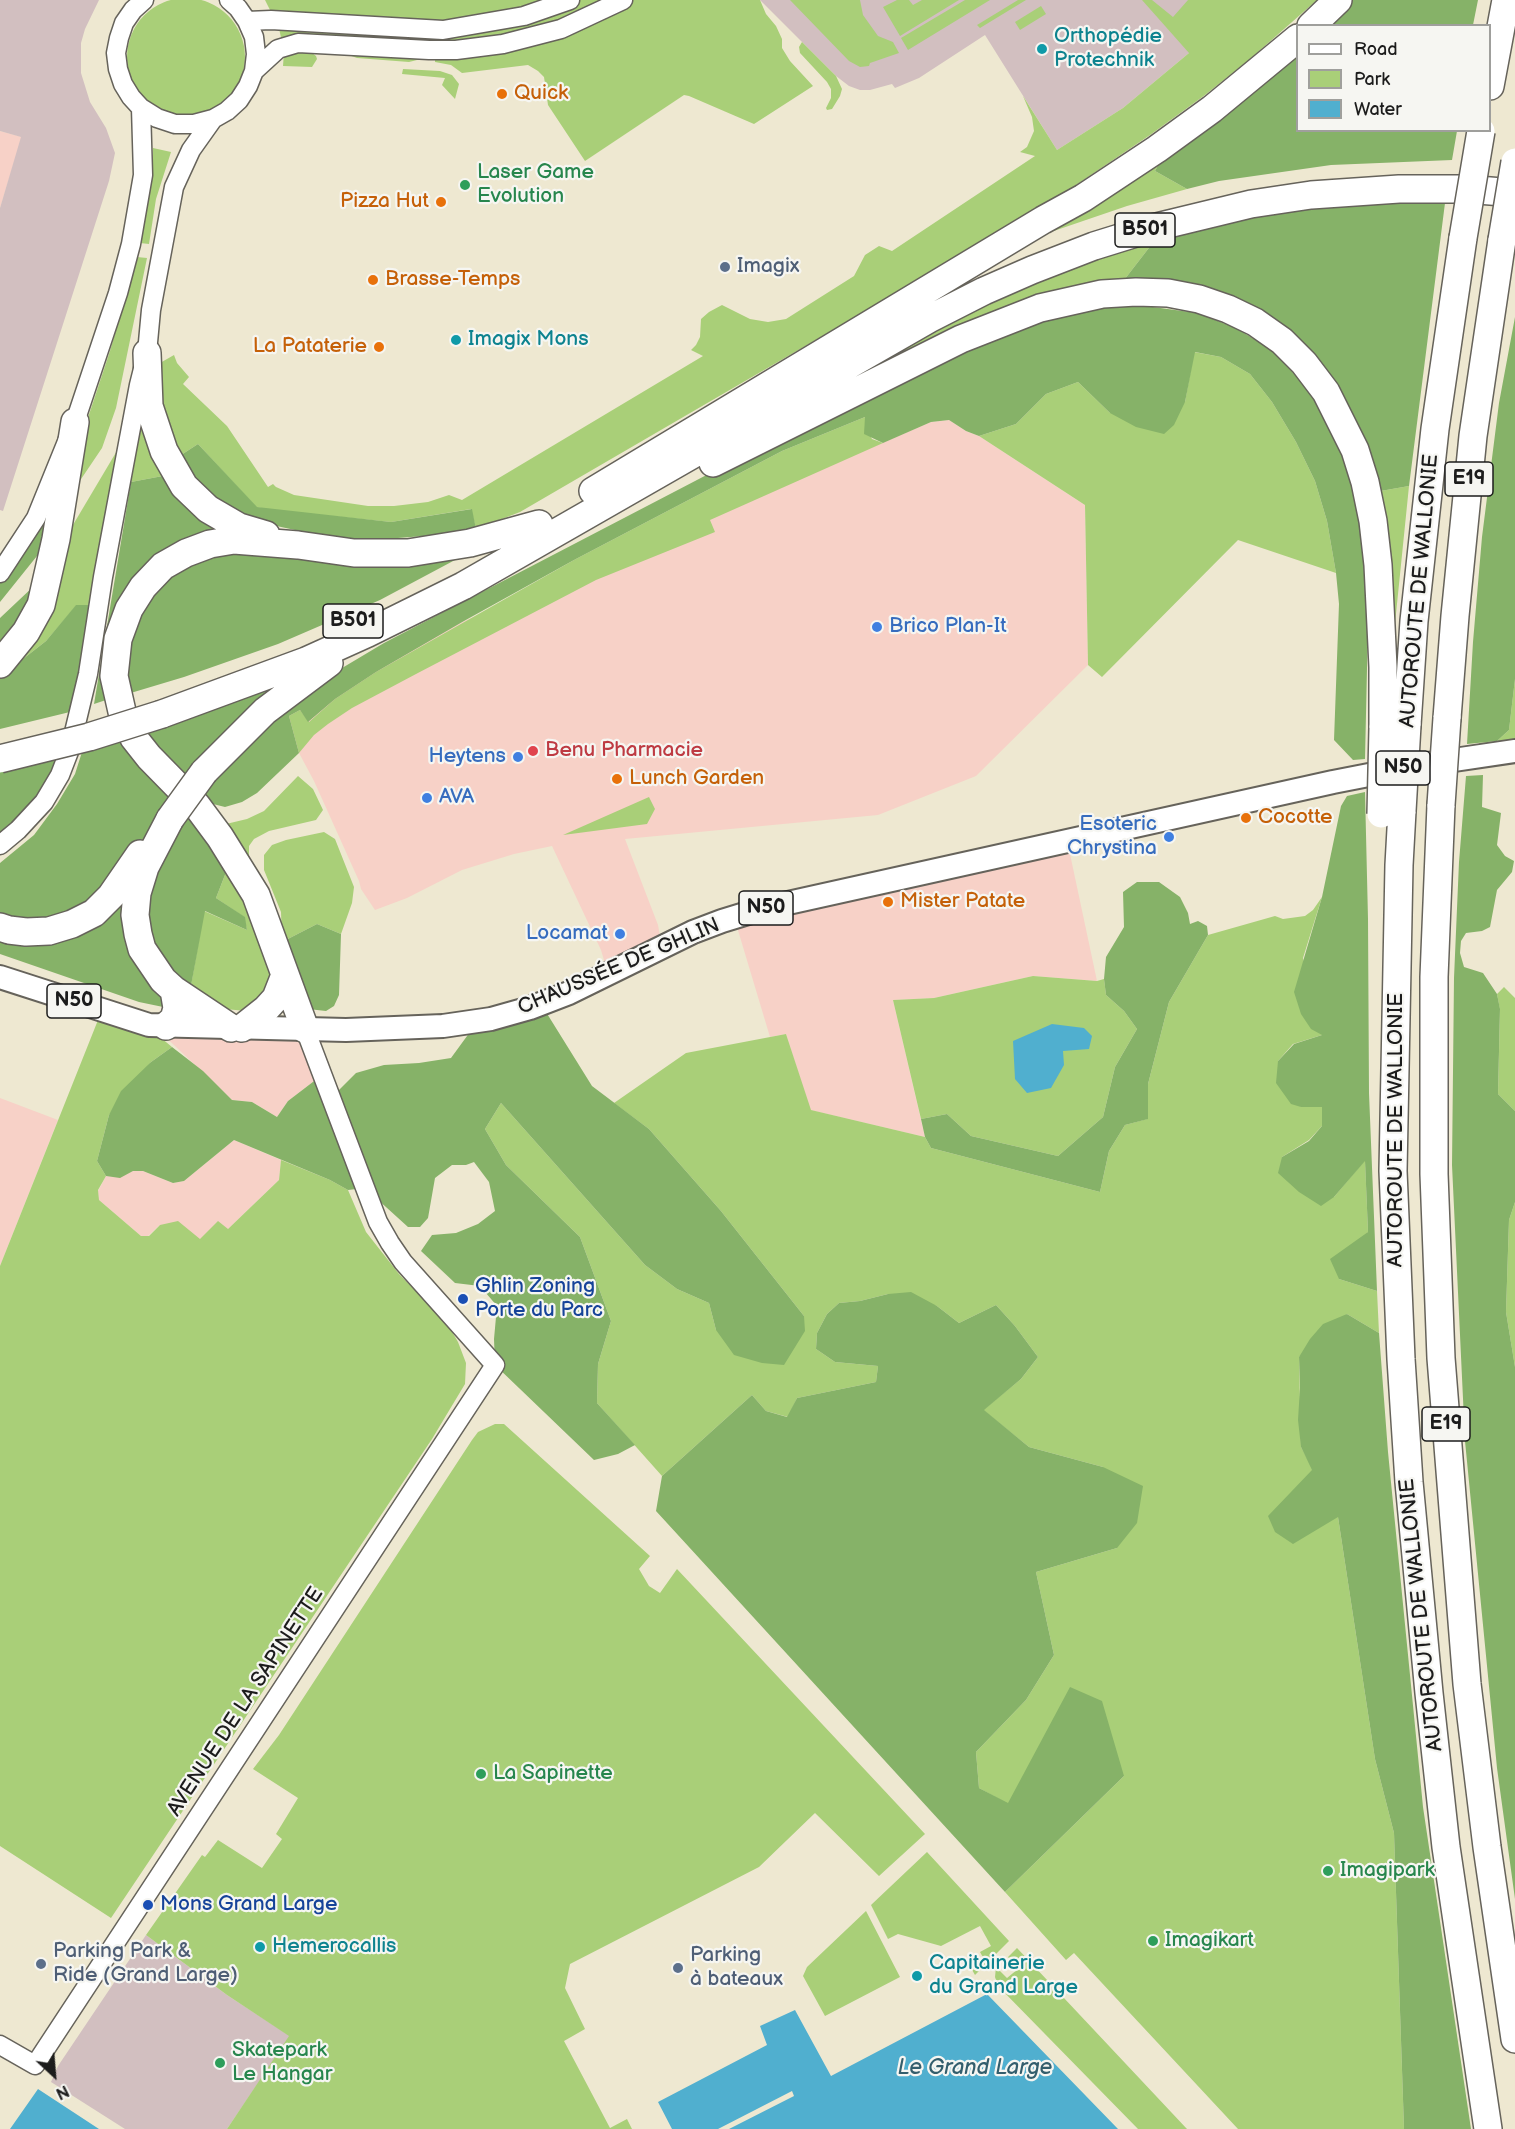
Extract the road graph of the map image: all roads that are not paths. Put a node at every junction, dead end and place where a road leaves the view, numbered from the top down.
1 (144, 0) edge
2 (229, 0) edge
3 (570, 0) edge
4 (623, 0) edge
5 (1338, 0) edge
6 (1506, 0) edge
7 (247, 21) junction
8 (1313, 24) edge
9 (1296, 40) edge
10 (254, 71) junction
11 (1491, 81) edge
12 (141, 108) junction
13 (213, 119) junction
14 (1481, 132) edge
15 (1515, 162) edge
16 (1515, 177) edge
17 (1515, 193) edge
18 (1515, 215) edge
19 (1502, 240) junction
20 (871, 324) junction
21 (147, 353) junction
22 (75, 422) junction
23 (597, 511) junction
24 (539, 524) junction
25 (298, 545) junction
26 (0, 573) edge
27 (368, 633) junction
28 (0, 664) edge
29 (159, 706) junction
30 (1395, 726) junction
31 (0, 740) edge
32 (1515, 751) edge
33 (0, 759) edge
34 (170, 819) junction
35 (0, 844) edge
36 (0, 927) edge
37 (285, 975) junction
38 (0, 977) edge
39 (174, 990) junction
40 (166, 1026) junction
41 (236, 1028) junction
42 (304, 1029) junction
43 (1515, 2039) edge
44 (0, 2045) edge
45 (1488, 2129) edge

1 - 12 street
2 - 7 street
3 - 7 street
4 - 10 street
5 - 8 highway
6 - 11 highway
7 - 10 street
9 - 20 highway
10 - 13 street
12 - 13 street
12 - 22 street
13 - 21 street
14 - 30 highway, AUTOROUTE DE WALLONIE / E19, bridge
15 - 19 highway, AUTOROUTE DE WALLONIE / E19, bridge
16 - 20 highway, B501
17 - 23 highway, B501
18 - 19 highway, bridge
19 - 43 highway, AUTOROUTE DE WALLONIE / E19, bridge
20 - 24 highway, B501
21 - 25 highway
21 - 35 street
22 - 26 street
22 - 28 highway
23 - 27 highway, B501
23 - 30 highway
24 - 25 highway
24 - 29 highway, B501
25 - 37 highway
27 - 29 highway, B501
27 - 34 highway, bridge
29 - 31 highway, B501
29 - 33 highway, B501, bridge
30 - 45 highway, AUTOROUTE DE WALLONIE / E19, bridge
32 - 42 main road, CHAUSSÉE DE GHLIN / N50
34 - 36 highway
34 - 39 highway
37 - 41 highway
37 - 42 highway
38 - 40 main road, CHAUSSÉE DE GHLIN / N50
39 - 40 highway
39 - 41 highway
40 - 41 main road, CHAUSSÉE DE GHLIN / N50
41 - 42 main road, CHAUSSÉE DE GHLIN / N50
42 - 44 street, AVENUE DE LA SAPINETTE

